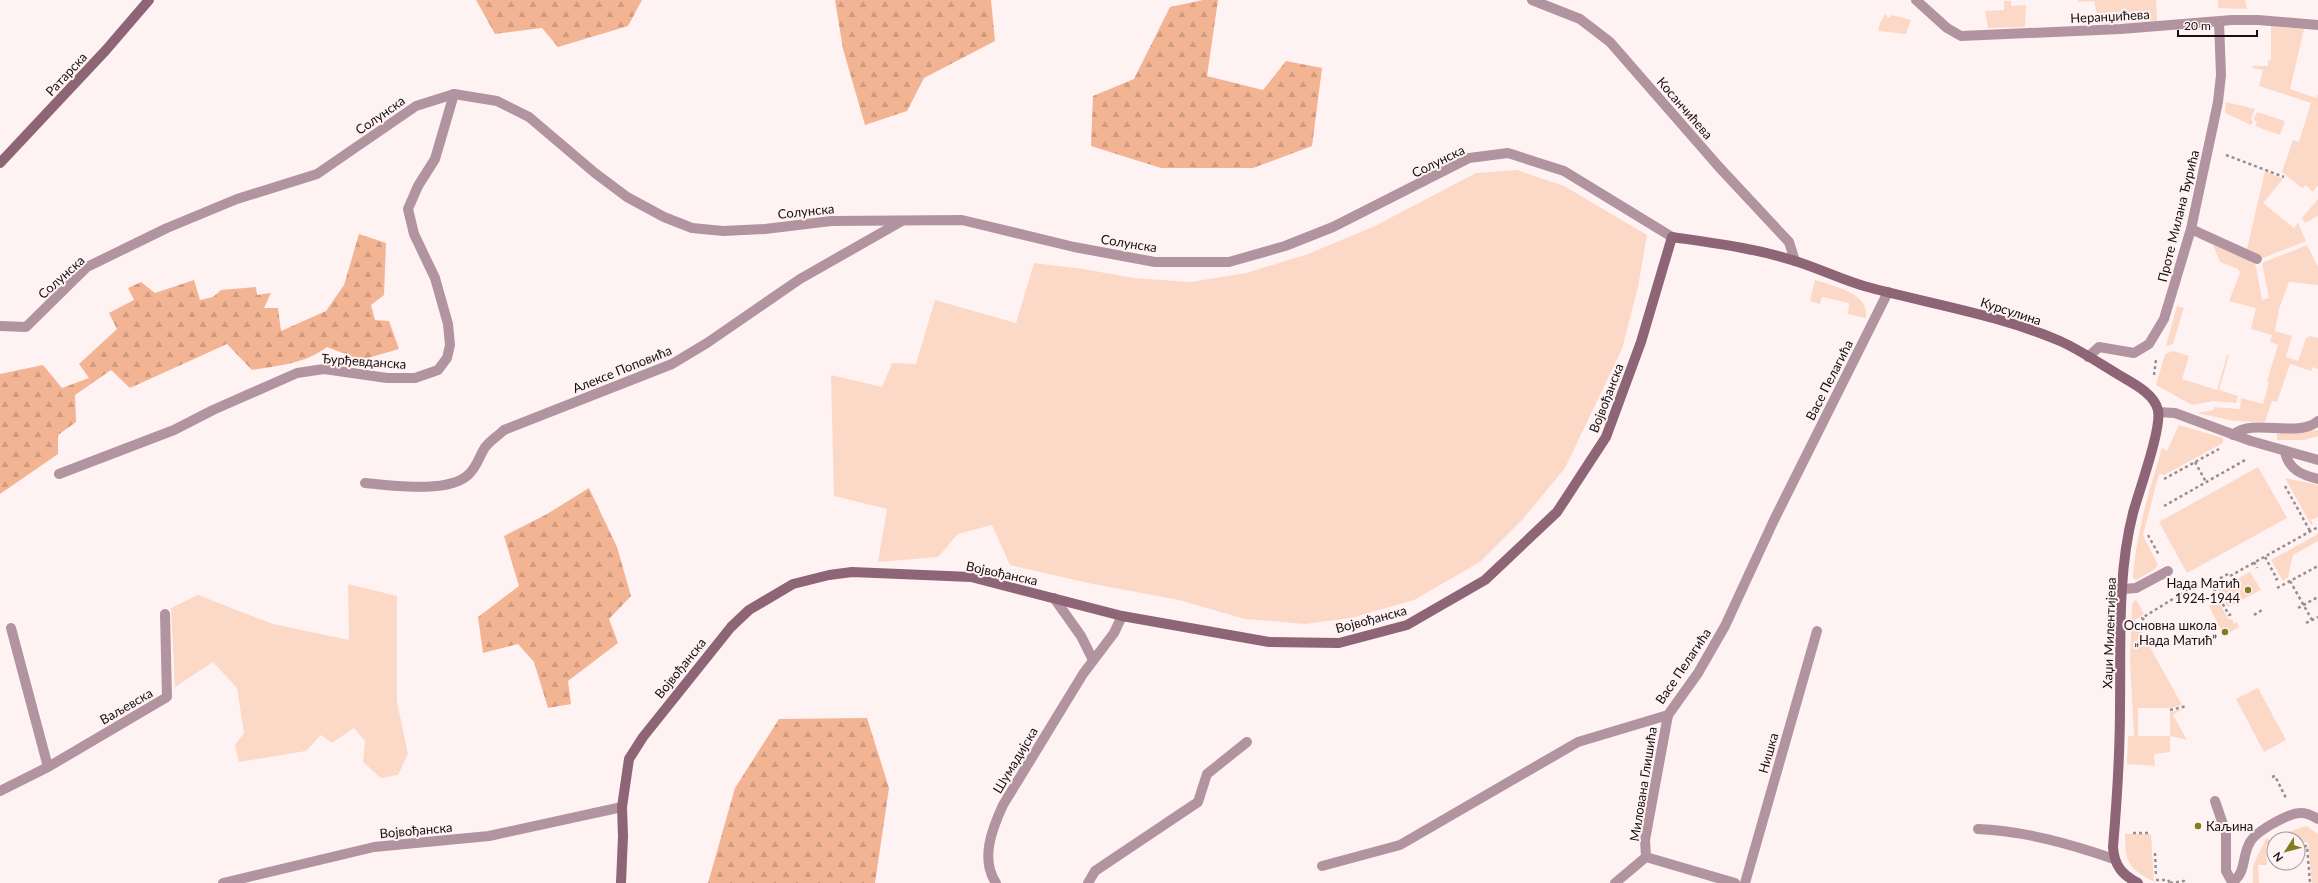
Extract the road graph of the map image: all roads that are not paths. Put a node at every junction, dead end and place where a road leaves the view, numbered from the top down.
1 (149, 0) edge
2 (1532, 0) edge
3 (1916, 0) edge
4 (2219, 22) junction
5 (2318, 24) edge
6 (454, 94) junction
7 (0, 163) edge
8 (904, 220) junction
9 (2191, 229) junction
10 (1672, 237) junction
11 (2257, 259) dead end
12 (1795, 260) junction
13 (1888, 292) junction
14 (0, 326) edge
15 (2088, 357) junction
16 (2158, 412) junction
17 (2318, 421) edge
18 (2233, 434) junction
19 (2285, 452) junction
20 (2316, 458) edge
21 (59, 474) dead end
22 (2318, 479) edge
23 (365, 483) dead end
24 (2168, 571) dead end
25 (2123, 589) junction
26 (1054, 598) junction
27 (165, 614) dead end
28 (1122, 616) junction
29 (11, 628) dead end
30 (1817, 631) dead end
31 (1093, 660) junction
32 (1668, 715) junction
33 (1247, 742) dead end
34 (48, 767) junction
35 (0, 791) edge
36 (2215, 801) dead end
37 (622, 807) junction
38 (2318, 819) edge
39 (1978, 828) dead end
40 (1646, 857) junction
41 (2114, 859) junction
42 (1322, 866) dead end
43 (990, 868) junction
44 (223, 883) edge
45 (621, 883) edge
46 (988, 883) edge
47 (996, 883) edge
48 (1088, 883) edge
49 (1615, 883) edge
50 (1735, 883) edge
51 (1745, 883) edge
52 (2138, 883) edge
53 (2232, 883) edge

1 - 7 street, Ратарска
2 - 12 street, Косанчићева
3 - 4 street, Неранџићева
4 - 5 street, Неранџићева
4 - 9 street, Проте Милана Ђурића
6 - 8 street, Солунска
6 - 14 street, Солунска
6 - 21 street, Ђурђевданска
8 - 10 street, Солунска
8 - 23 street, Алексе Поповића
9 - 11 street
9 - 15 street, Проте Милана Ђурића
10 - 12 street, Курсулина
10 - 28 street, Војвођанска
12 - 13 street, Курсулина
13 - 15 street, Курсулина
13 - 32 street, Васе Пелагића
15 - 16 street, Курсулина
16 - 18 street
16 - 25 street, Хаџи Милентијева
17 - 18 street
18 - 19 street
19 - 20 street
19 - 22 street
24 - 25 street
25 - 41 street, Хаџи Милентијева
26 - 28 street, Војвођанска
26 - 31 street
26 - 37 street, Војвођанска
27 - 34 street, Ваљевска
28 - 31 street, Шумадијска
29 - 34 street
30 - 51 street, Нишка
31 - 43 street, Шумадијска
32 - 40 street, Милована Глишића
32 - 42 street, Васе Пелагића
33 - 48 street
34 - 35 street, Ваљевска
36 - 53 street
37 - 44 street, Војвођанска
37 - 45 street
38 - 53 street
39 - 41 street
40 - 49 street, Милована Глишића
40 - 50 street, Милована Глишића
41 - 52 street
43 - 46 street
43 - 47 street, Шумадијска

